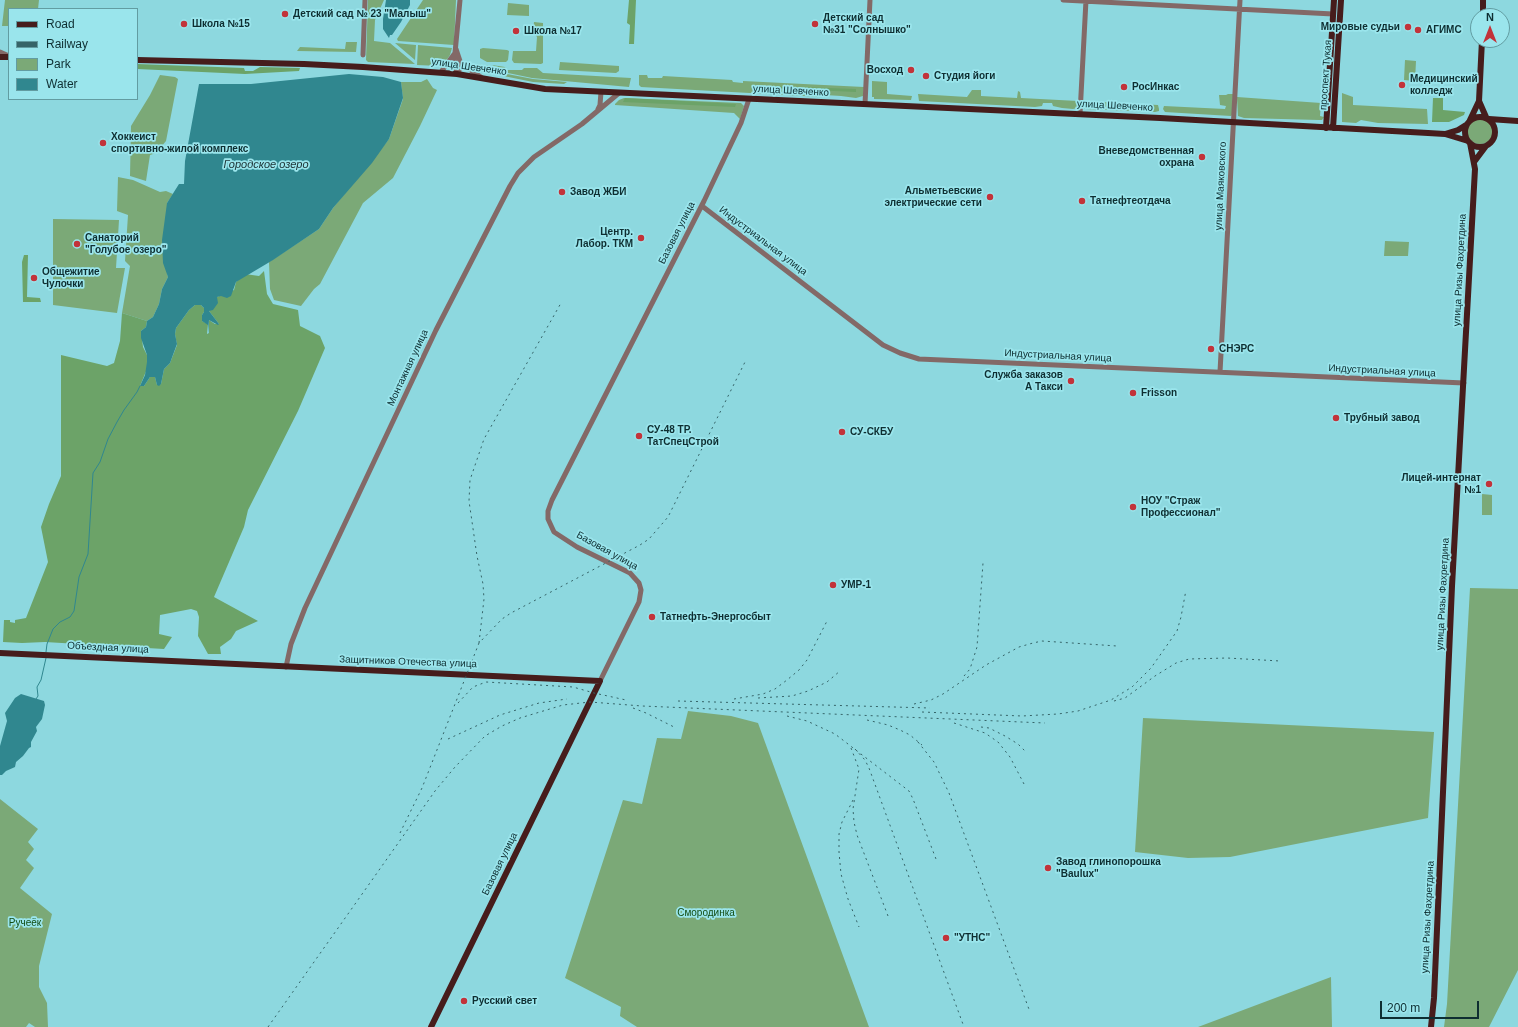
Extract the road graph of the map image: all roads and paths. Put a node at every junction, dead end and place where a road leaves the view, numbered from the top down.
1 (365, 0) edge
2 (460, 0) edge
3 (870, 0) edge
4 (1063, 0) edge
5 (1240, 0) edge
6 (1334, 0) edge
7 (1341, 0) edge
8 (1086, 1) edge
9 (1240, 9) junction
10 (1333, 14) junction
11 (456, 48) junction
12 (1331, 48) junction
13 (1338, 48) junction
14 (1482, 48) edge
15 (363, 55) dead end
16 (454, 56) junction
17 (138, 60) edge
18 (461, 64) junction
19 (441, 72) junction
20 (457, 74) junction
21 (484, 79) junction
22 (601, 92) junction
23 (619, 93) junction
24 (749, 99) junction
25 (1479, 101) junction
26 (865, 104) junction
27 (596, 112) junction
28 (1080, 114) junction
29 (1488, 118) junction
30 (1510, 121) junction
31 (1518, 121) edge
32 (1233, 122) junction
33 (1468, 122) junction
34 (1326, 128) junction
35 (1333, 128) junction
36 (1445, 134) junction
37 (1495, 135) junction
38 (1469, 142) junction
39 (1486, 146) junction
40 (1474, 162) junction
41 (702, 206) junction
42 (1220, 372) junction
43 (1464, 383) junction
44 (0, 653) edge
45 (215, 663) joint
46 (286, 667) junction
47 (600, 681) junction
48 (431, 1027) edge
49 (1431, 1027) edge

1 - 15 street
2 - 11 street
3 - 26 street
4 - 8 street
5 - 9 street, улица Маяковского
6 - 10 main road, проспект Тукая
7 - 13 main road, проспект Тукая
8 - 9 street
8 - 28 street
9 - 10 street
9 - 32 street, улица Маяковского
10 - 12 main road, проспект Тукая
11 - 16 street
11 - 18 street
12 - 13 street
12 - 34 main road, проспект Тукая
13 - 35 main road, проспект Тукая
14 - 25 main road
16 - 19 street
16 - 20 street
17 - 19 main road, улица Шевченко
18 - 20 street
18 - 21 street
19 - 20 main road, улица Шевченко
20 - 21 main road, улица Шевченко
21 - 22 main road, улица Шевченко
22 - 23 main road, улица Шевченко
22 - 27 street
23 - 24 main road, улица Шевченко
23 - 27 street, Монтажная улица
24 - 26 main road, улица Шевченко
24 - 41 street, Базовая улица
25 - 29 main road
25 - 33 main road
26 - 28 main road, улица Шевченко
27 - 46 street, Монтажная улица
28 - 32 main road, улица Шевченко
29 - 30 main road
29 - 33 main road
29 - 37 main road
30 - 31 main road
30 - 37 main road
32 - 34 main road, улица Шевченко
32 - 42 street, улица Маяковского
33 - 36 main road
33 - 38 main road
34 - 35 main road, улица Шевченко
35 - 36 main road, улица Шевченко
36 - 38 main road
37 - 39 main road
38 - 39 main road
38 - 40 main road, улица Ризы Фахретдина
39 - 40 main road
40 - 43 main road, улица Ризы Фахретдина
41 - 42 street, Индустриальная улица
41 - 47 street, Базовая улица
42 - 43 street, Индустриальная улица
43 - 49 main road, улица Ризы Фахретдина
44 - 45 main road, Объездная улица
45 - 46 main road, Защитников Отечества улица
46 - 47 main road, Защитников Отечества улица
47 - 48 main road, Базовая улица

